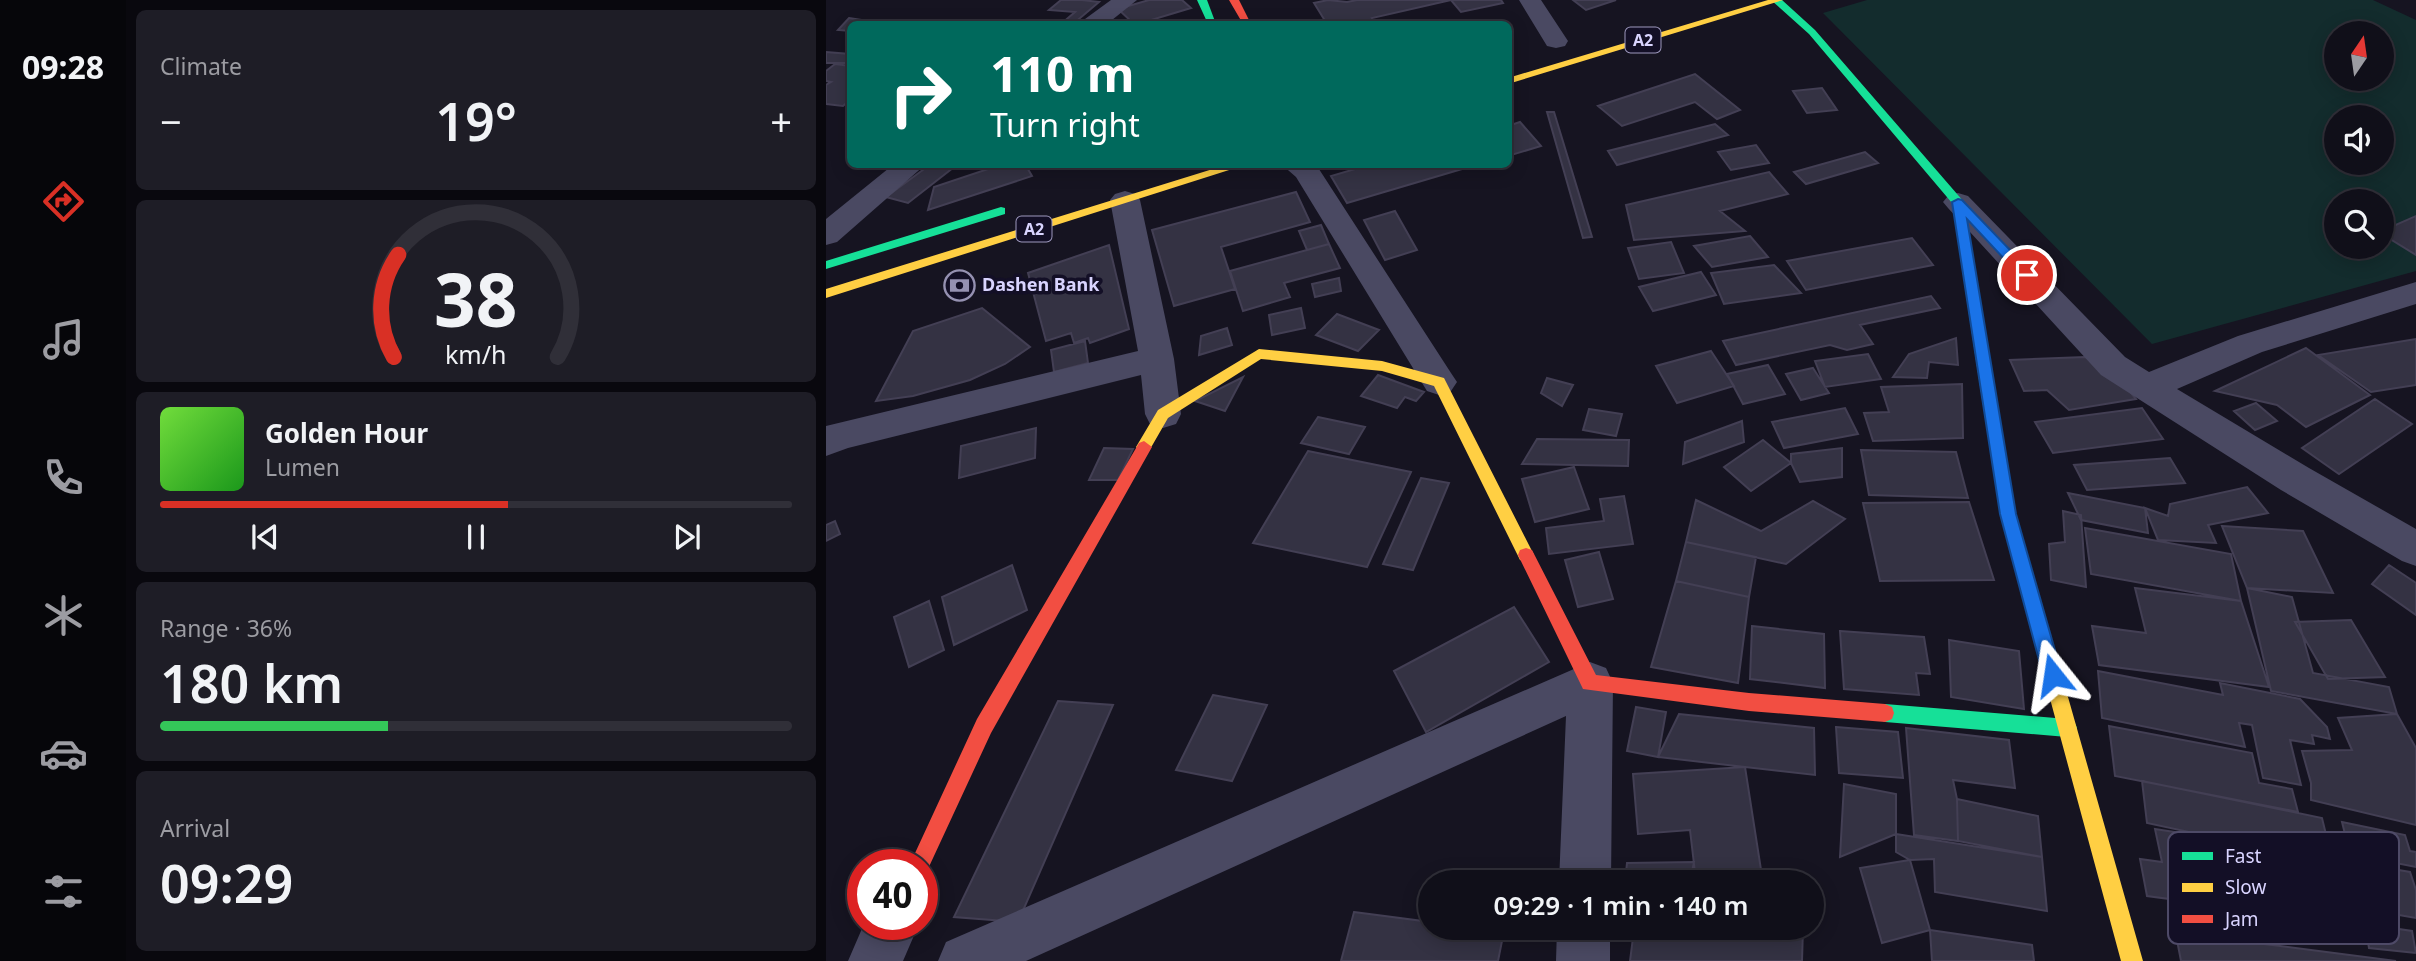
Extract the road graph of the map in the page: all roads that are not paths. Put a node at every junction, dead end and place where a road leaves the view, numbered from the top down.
1 (1126, 0) edge
2 (1202, 0) edge
3 (1234, 0) edge
4 (1530, 0) edge
5 (1777, 0) edge
6 (1097, 21) edge
7 (1211, 21) edge
8 (1245, 21) edge
9 (1557, 41) dead end
10 (1512, 80) edge
11 (907, 168) edge
12 (1230, 168) edge
13 (1304, 168) edge
14 (1125, 200) junction
15 (1958, 202) junction
16 (1023, 205) dead end
17 (826, 235) edge
18 (826, 265) edge
19 (2416, 293) edge
20 (826, 294) edge
21 (1157, 359) junction
22 (1439, 382) junction
23 (2147, 387) junction
24 (1163, 414) junction
25 (826, 442) edge
26 (2416, 549) edge
27 (1590, 683) junction
28 (2067, 728) junction
29 (927, 849) edge
30 (1585, 870) edge
31 (885, 940) edge
32 (1584, 940) edge
33 (875, 961) edge
34 (965, 961) edge
35 (1583, 961) edge
36 (2132, 961) edge

1 - 6 street
2 - 7 main road
3 - 8 main road
4 - 9 street
5 - 10 main road, A2
5 - 15 main road
11 - 17 street
12 - 14 main road, A2
13 - 22 street
14 - 20 main road, A2
14 - 21 street
15 - 23 street
15 - 28 main road
16 - 18 main road, A2
19 - 23 street
21 - 24 street
21 - 25 street
22 - 24 main road
22 - 27 main road
23 - 26 street
24 - 29 main road
27 - 28 main road
27 - 30 street
27 - 34 street
28 - 36 main road
31 - 33 street
32 - 35 street

